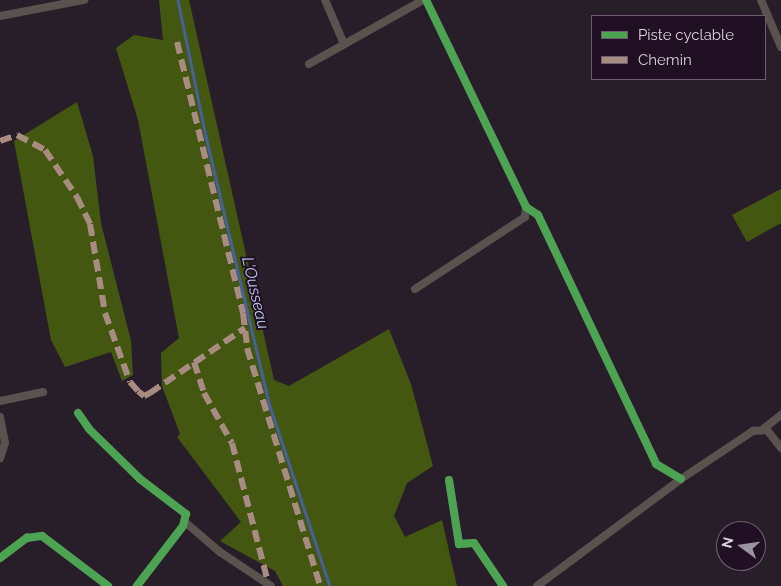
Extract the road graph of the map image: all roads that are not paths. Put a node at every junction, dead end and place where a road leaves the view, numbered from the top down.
1 (84, 0) edge
2 (325, 0) edge
3 (424, 0) edge
4 (761, 0) edge
5 (0, 16) edge
6 (344, 44) junction
7 (781, 47) edge
8 (310, 64) dead end
9 (526, 207) junction
10 (415, 289) dead end
11 (43, 392) dead end
12 (0, 401) edge
13 (78, 413) dead end
14 (781, 415) edge
15 (0, 417) edge
16 (763, 429) junction
17 (781, 448) edge
18 (0, 458) edge
19 (681, 479) junction
20 (449, 480) dead end
21 (185, 522) junction
22 (0, 558) edge
23 (108, 586) edge
24 (137, 586) edge
25 (271, 586) edge
26 (504, 586) edge
27 (537, 586) edge

1 - 5 street
2 - 6 street
3 - 6 street
3 - 9 street
4 - 7 street
6 - 8 street
9 - 10 street
9 - 19 street
11 - 12 street
13 - 21 street
14 - 16 street
15 - 18 street
16 - 17 street
16 - 19 street
19 - 27 street
20 - 26 street
21 - 24 street
21 - 25 street
22 - 23 street

